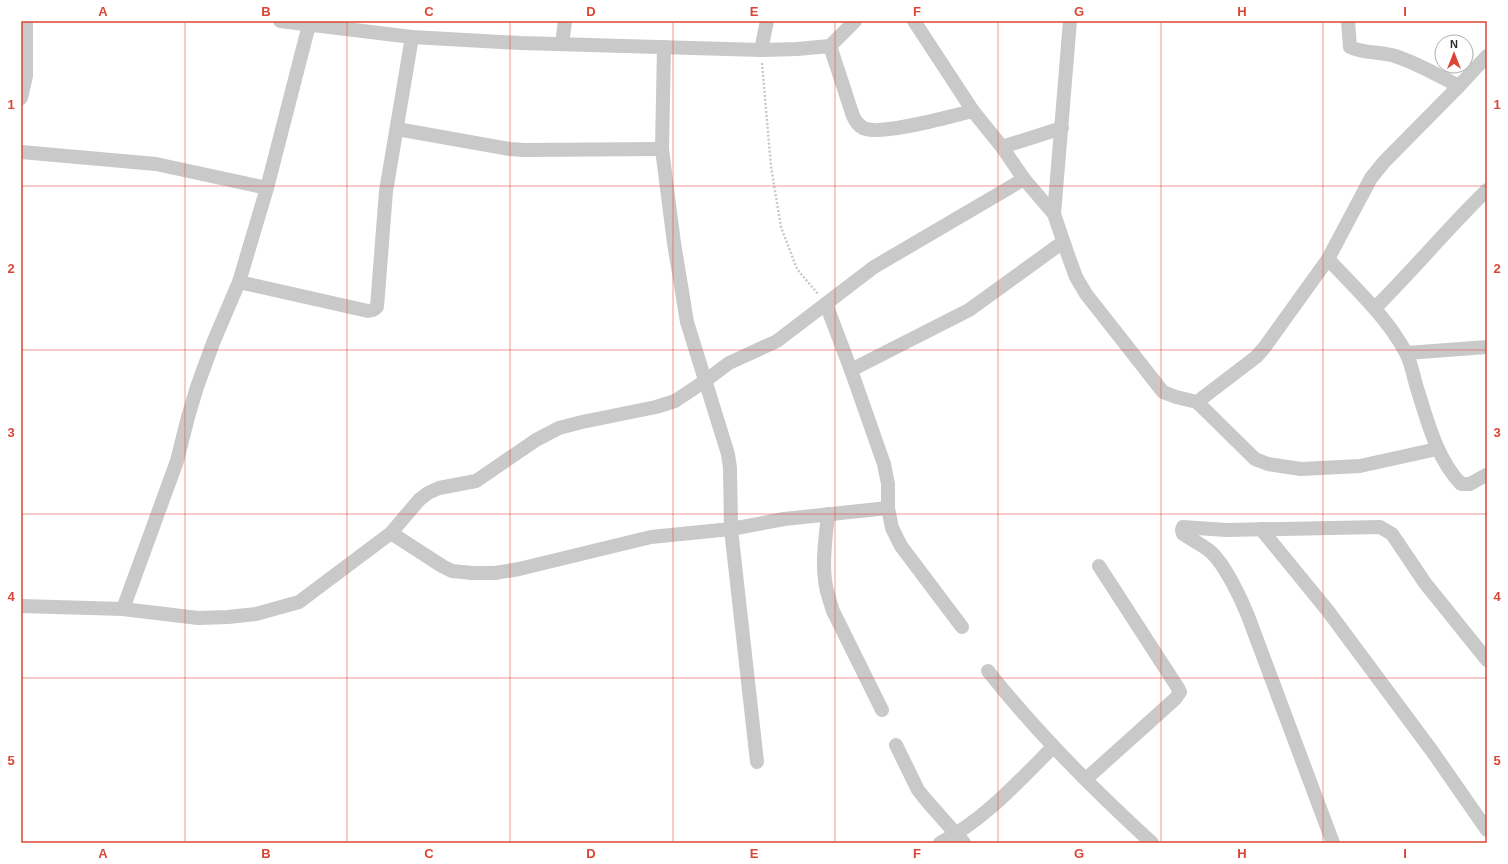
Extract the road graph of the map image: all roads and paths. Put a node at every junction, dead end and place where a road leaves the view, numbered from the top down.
1 (26, 21) edge
2 (280, 21) edge
3 (565, 21) edge
4 (767, 21) edge
5 (855, 21) edge
6 (914, 21) edge
7 (1070, 21) edge
8 (1348, 21) edge
9 (310, 23) edge
10 (412, 37) junction
11 (562, 44) junction
12 (830, 46) junction
13 (664, 47) junction
14 (761, 50) junction
15 (1487, 56) edge
16 (1459, 86) junction
17 (21, 98) edge
18 (973, 111) junction
19 (1062, 128) junction
20 (397, 129) junction
21 (1002, 147) junction
22 (662, 149) junction
23 (21, 152) edge
24 (1024, 179) junction
25 (267, 188) junction
26 (1487, 190) edge
27 (1054, 214) junction
28 (1063, 242) junction
29 (1328, 259) junction
30 (239, 282) junction
31 (826, 304) junction
32 (1375, 308) junction
33 (1487, 347) edge
34 (1407, 354) junction
35 (851, 370) junction
36 (706, 381) junction
37 (1197, 402) junction
38 (1438, 449) junction
39 (1486, 476) dead end
40 (888, 508) junction
41 (828, 514) junction
42 (731, 529) junction
43 (1261, 529) junction
44 (391, 533) junction
45 (1099, 566) dead end
46 (21, 606) edge
47 (123, 609) junction
48 (962, 628) dead end
49 (1487, 660) edge
50 (988, 671) dead end
51 (882, 710) dead end
52 (896, 745) dead end
53 (1053, 747) junction
54 (757, 762) dead end
55 (1086, 780) junction
56 (1487, 830) edge
57 (960, 838) edge
58 (940, 843) edge
59 (1152, 843) edge
60 (1333, 843) edge

1 - 17 street
2 - 9 street
3 - 11 street
4 - 14 street
5 - 12 street
6 - 18 street
7 - 19 street
8 - 16 street
9 - 10 street
9 - 25 street
10 - 11 street
10 - 20 street
11 - 13 street
12 - 14 street
12 - 18 street
13 - 14 street
13 - 22 street
14 - 31 path
15 - 16 street
16 - 29 street
18 - 21 street
19 - 21 street
19 - 27 street
20 - 22 street
20 - 30 street
21 - 24 street
22 - 36 street
23 - 25 street
24 - 27 street
24 - 31 street
25 - 30 street
26 - 32 street
27 - 28 street
28 - 35 street
28 - 37 street
29 - 32 street
29 - 37 street
30 - 47 street
31 - 35 street
31 - 36 street
32 - 34 street
33 - 34 street
34 - 38 street
35 - 40 street
36 - 42 street
36 - 44 street
37 - 38 street
38 - 39 street
40 - 41 street
40 - 48 street
41 - 42 street
41 - 51 street
42 - 44 street
42 - 54 street
43 - 49 street
43 - 56 street
43 - 60 street
44 - 47 street
45 - 55 street
46 - 47 street
50 - 53 street
52 - 57 street
53 - 55 street
53 - 57 street
55 - 59 street
57 - 58 street

